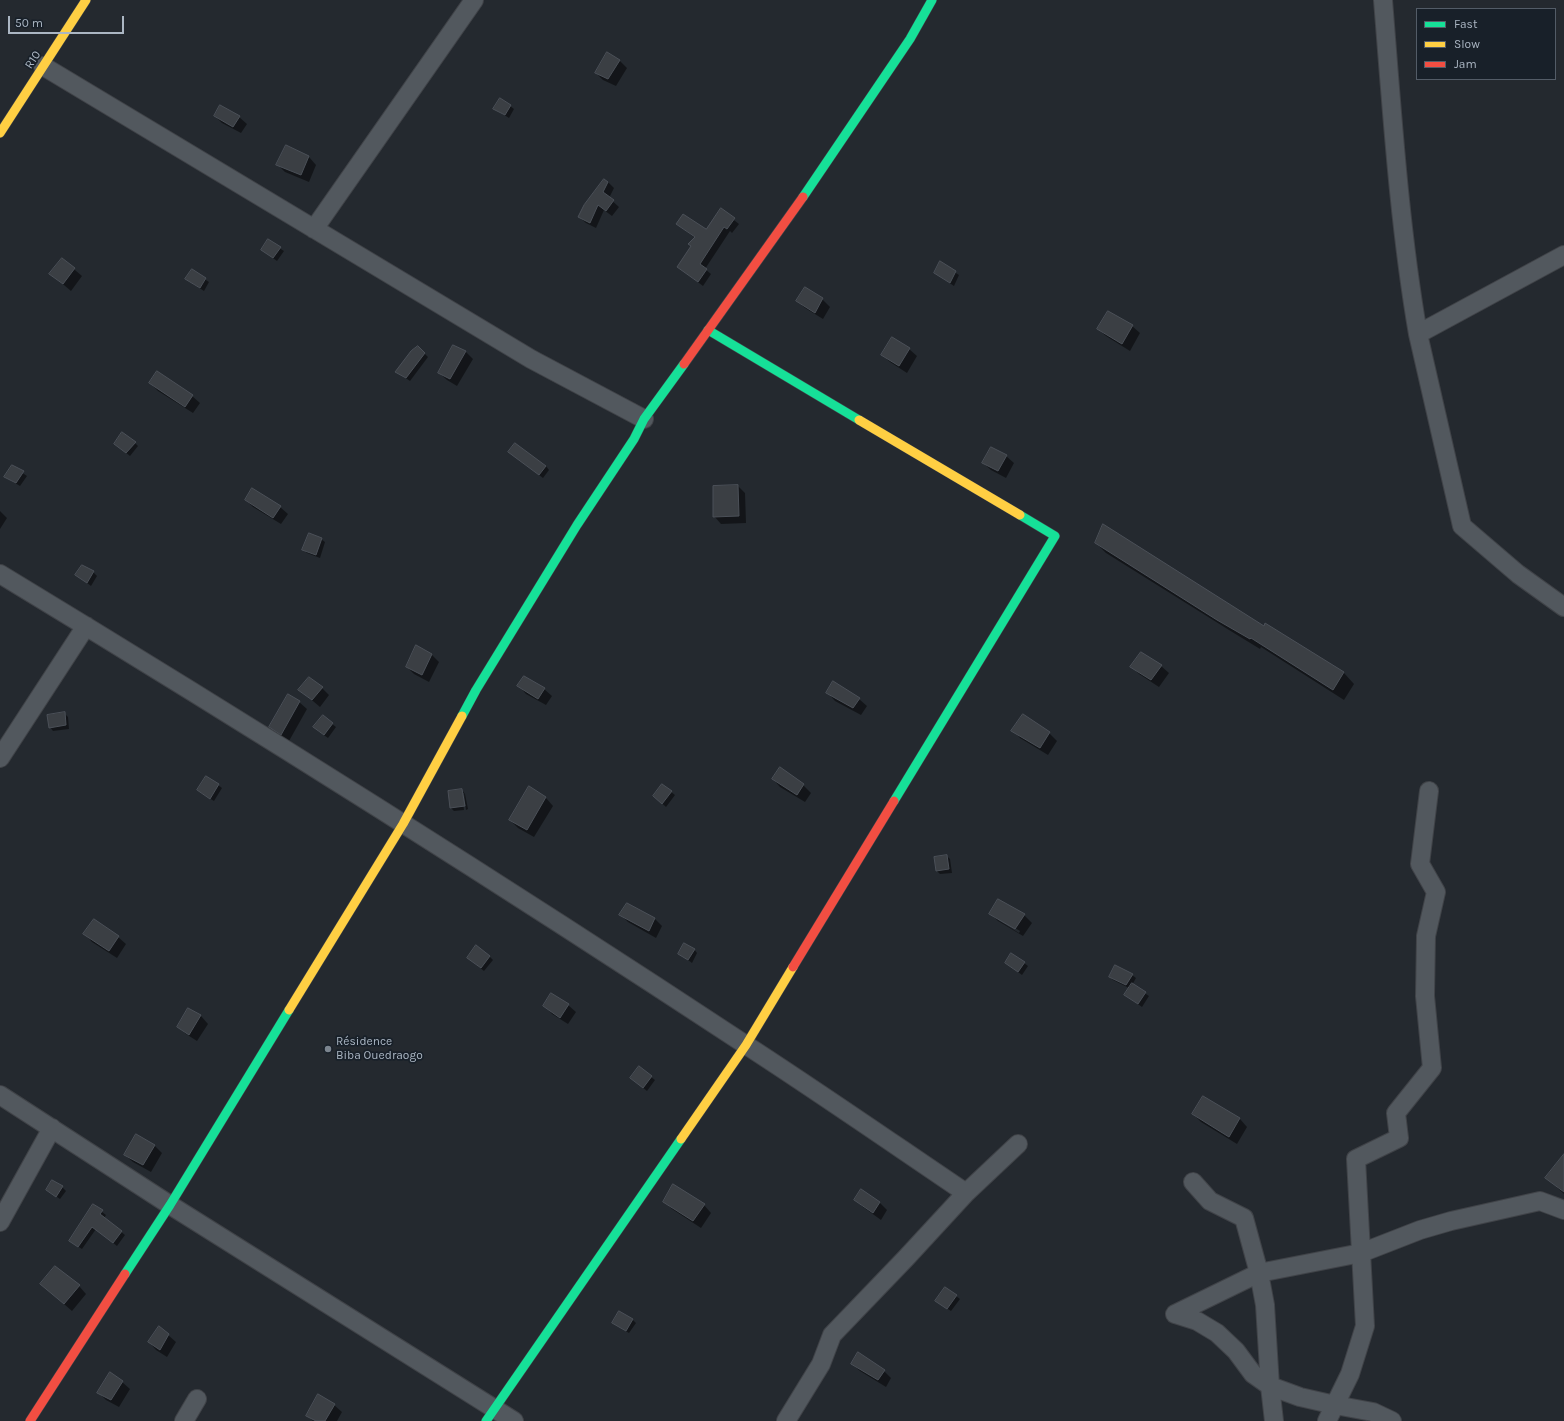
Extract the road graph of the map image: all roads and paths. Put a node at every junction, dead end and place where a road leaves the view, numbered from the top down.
1 (86, 0) edge
2 (474, 0) edge
3 (932, 0) edge
4 (1383, 0) edge
5 (43, 66) junction
6 (0, 133) edge
7 (314, 229) junction
8 (1564, 255) edge
9 (708, 330) junction
10 (1418, 334) junction
11 (644, 418) junction
12 (0, 574) edge
13 (1564, 607) edge
14 (86, 626) junction
15 (0, 758) edge
16 (1429, 791) dead end
17 (403, 824) junction
18 (746, 1045) junction
19 (0, 1095) edge
20 (52, 1128) junction
21 (1018, 1144) dead end
22 (1193, 1182) dead end
23 (966, 1193) junction
24 (170, 1205) junction
25 (1564, 1210) edge
26 (0, 1222) edge
27 (1361, 1253) junction
28 (1259, 1274) junction
29 (1270, 1386) junction
30 (197, 1399) dead end
31 (1331, 1413) edge
32 (490, 1414) edge
33 (30, 1421) edge
34 (184, 1421) edge
35 (514, 1421) edge
36 (786, 1421) edge
37 (1274, 1421) edge
38 (1392, 1421) edge

1 - 5 street, R10
2 - 7 street
3 - 9 street
4 - 10 street
5 - 6 street, R10
5 - 7 street
7 - 11 street
8 - 10 street
9 - 11 street
9 - 18 street
10 - 13 street
11 - 17 street
12 - 14 street
14 - 15 street
14 - 17 street
16 - 27 street
17 - 18 street
17 - 24 street
18 - 23 street
18 - 32 street
19 - 20 street
20 - 24 street
20 - 26 street
21 - 23 street
22 - 28 street
23 - 36 street
24 - 32 street
24 - 33 street
25 - 27 street
27 - 28 street
27 - 31 street
28 - 29 street
28 - 29 street
29 - 31 street
29 - 37 street
30 - 34 street
31 - 38 street
32 - 35 street

